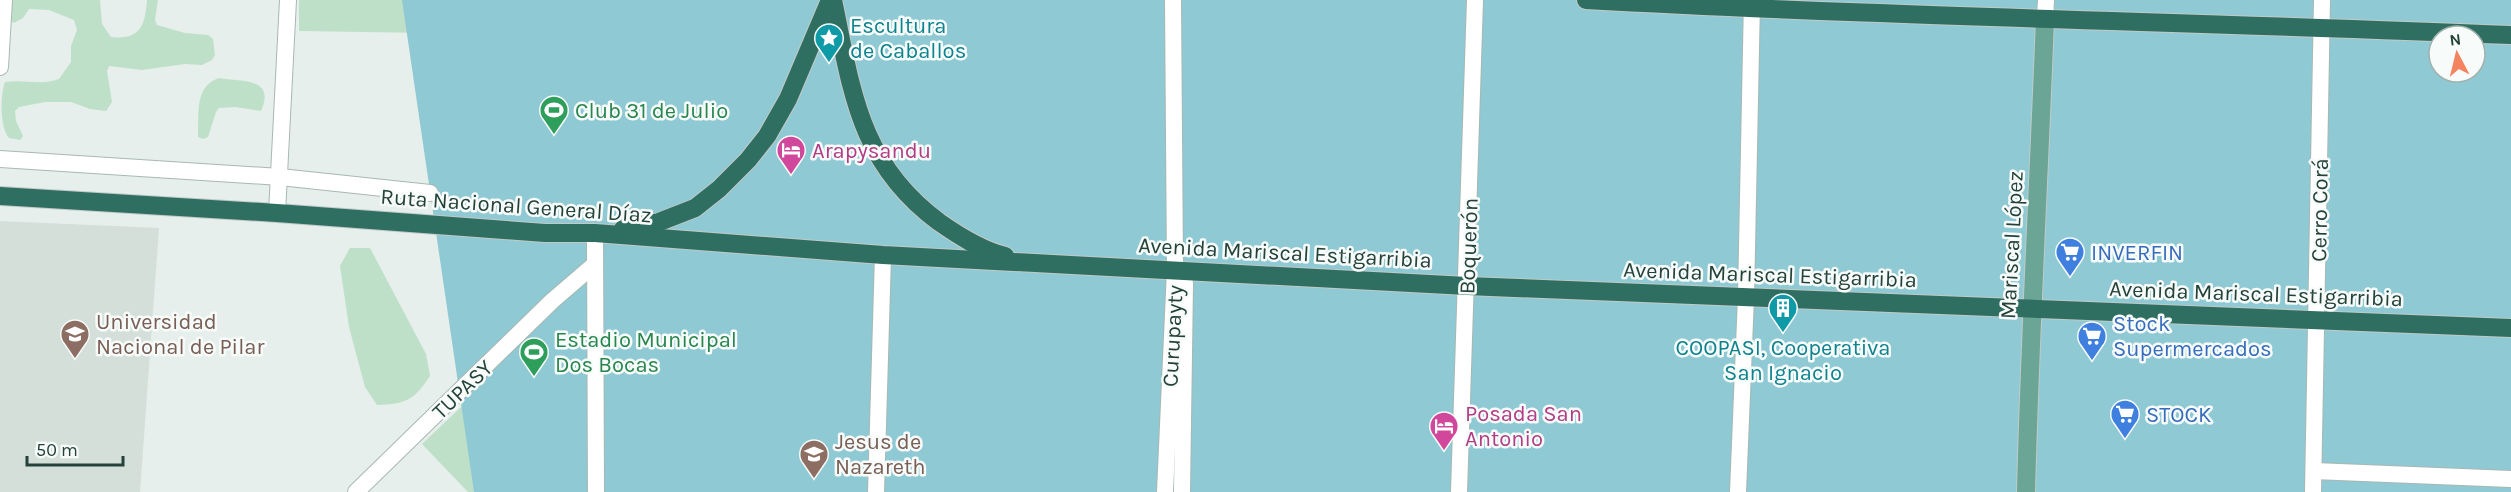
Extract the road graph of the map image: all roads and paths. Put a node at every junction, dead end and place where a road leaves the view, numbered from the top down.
1 (4, 0) edge
2 (288, 0) edge
3 (832, 0) edge
4 (1173, 0) edge
5 (1185, 0) edge
6 (1475, 0) edge
7 (1586, 0) edge
8 (2046, 0) edge
9 (2322, 0) edge
10 (1751, 5) edge
11 (2045, 19) junction
12 (2321, 27) junction
13 (2511, 35) edge
14 (0, 67) edge
15 (0, 159) edge
16 (280, 177) junction
17 (430, 193) dead end
18 (0, 196) edge
19 (277, 213) junction
20 (595, 233) junction
21 (882, 255) junction
22 (1028, 261) junction
23 (595, 264) junction
24 (1180, 271) junction
25 (1467, 286) junction
26 (1746, 297) junction
27 (2031, 309) junction
28 (2318, 319) junction
29 (2511, 328) edge
30 (2314, 471) junction
31 (2511, 480) edge
32 (356, 492) edge
33 (596, 492) edge
34 (876, 492) edge
35 (1165, 492) edge
36 (1182, 492) edge
37 (1459, 492) edge
38 (1738, 492) edge
39 (2026, 492) edge
40 (2313, 492) edge

1 - 14 street
2 - 16 street
3 - 20 highway
3 - 22 highway
4 - 24 street, Curupayty
5 - 24 street, Curupayty
6 - 25 street, Boquerón
7 - 10 highway
8 - 11 street, Mariscal López
9 - 12 street, Cerro Corá
10 - 11 highway
10 - 26 street
11 - 12 highway
11 - 27 main road, Mariscal López
12 - 13 highway
12 - 28 street, Cerro Corá
15 - 16 street
16 - 17 street
16 - 19 street
18 - 19 highway, Ruta Nacional General Díaz
19 - 20 highway, Ruta Nacional General Díaz
20 - 21 highway, Ruta Nacional General Díaz
20 - 23 street
21 - 22 highway, Ruta Nacional General Díaz
21 - 34 street
22 - 24 highway, Avenida Mariscal Estigarribia
23 - 32 street, TUPASY
23 - 33 street
24 - 25 highway, Avenida Mariscal Estigarribia
24 - 35 street, Curupayty
24 - 36 street, Curupayty
25 - 26 highway, Avenida Mariscal Estigarribia
25 - 37 street, Boquerón
26 - 27 highway, Avenida Mariscal Estigarribia
26 - 38 street
27 - 28 highway, Avenida Mariscal Estigarribia
27 - 39 main road, Mariscal López
28 - 29 highway, Avenida Mariscal Estigarribia
28 - 30 street, Cerro Corá
30 - 31 street
30 - 40 street, Cerro Corá

